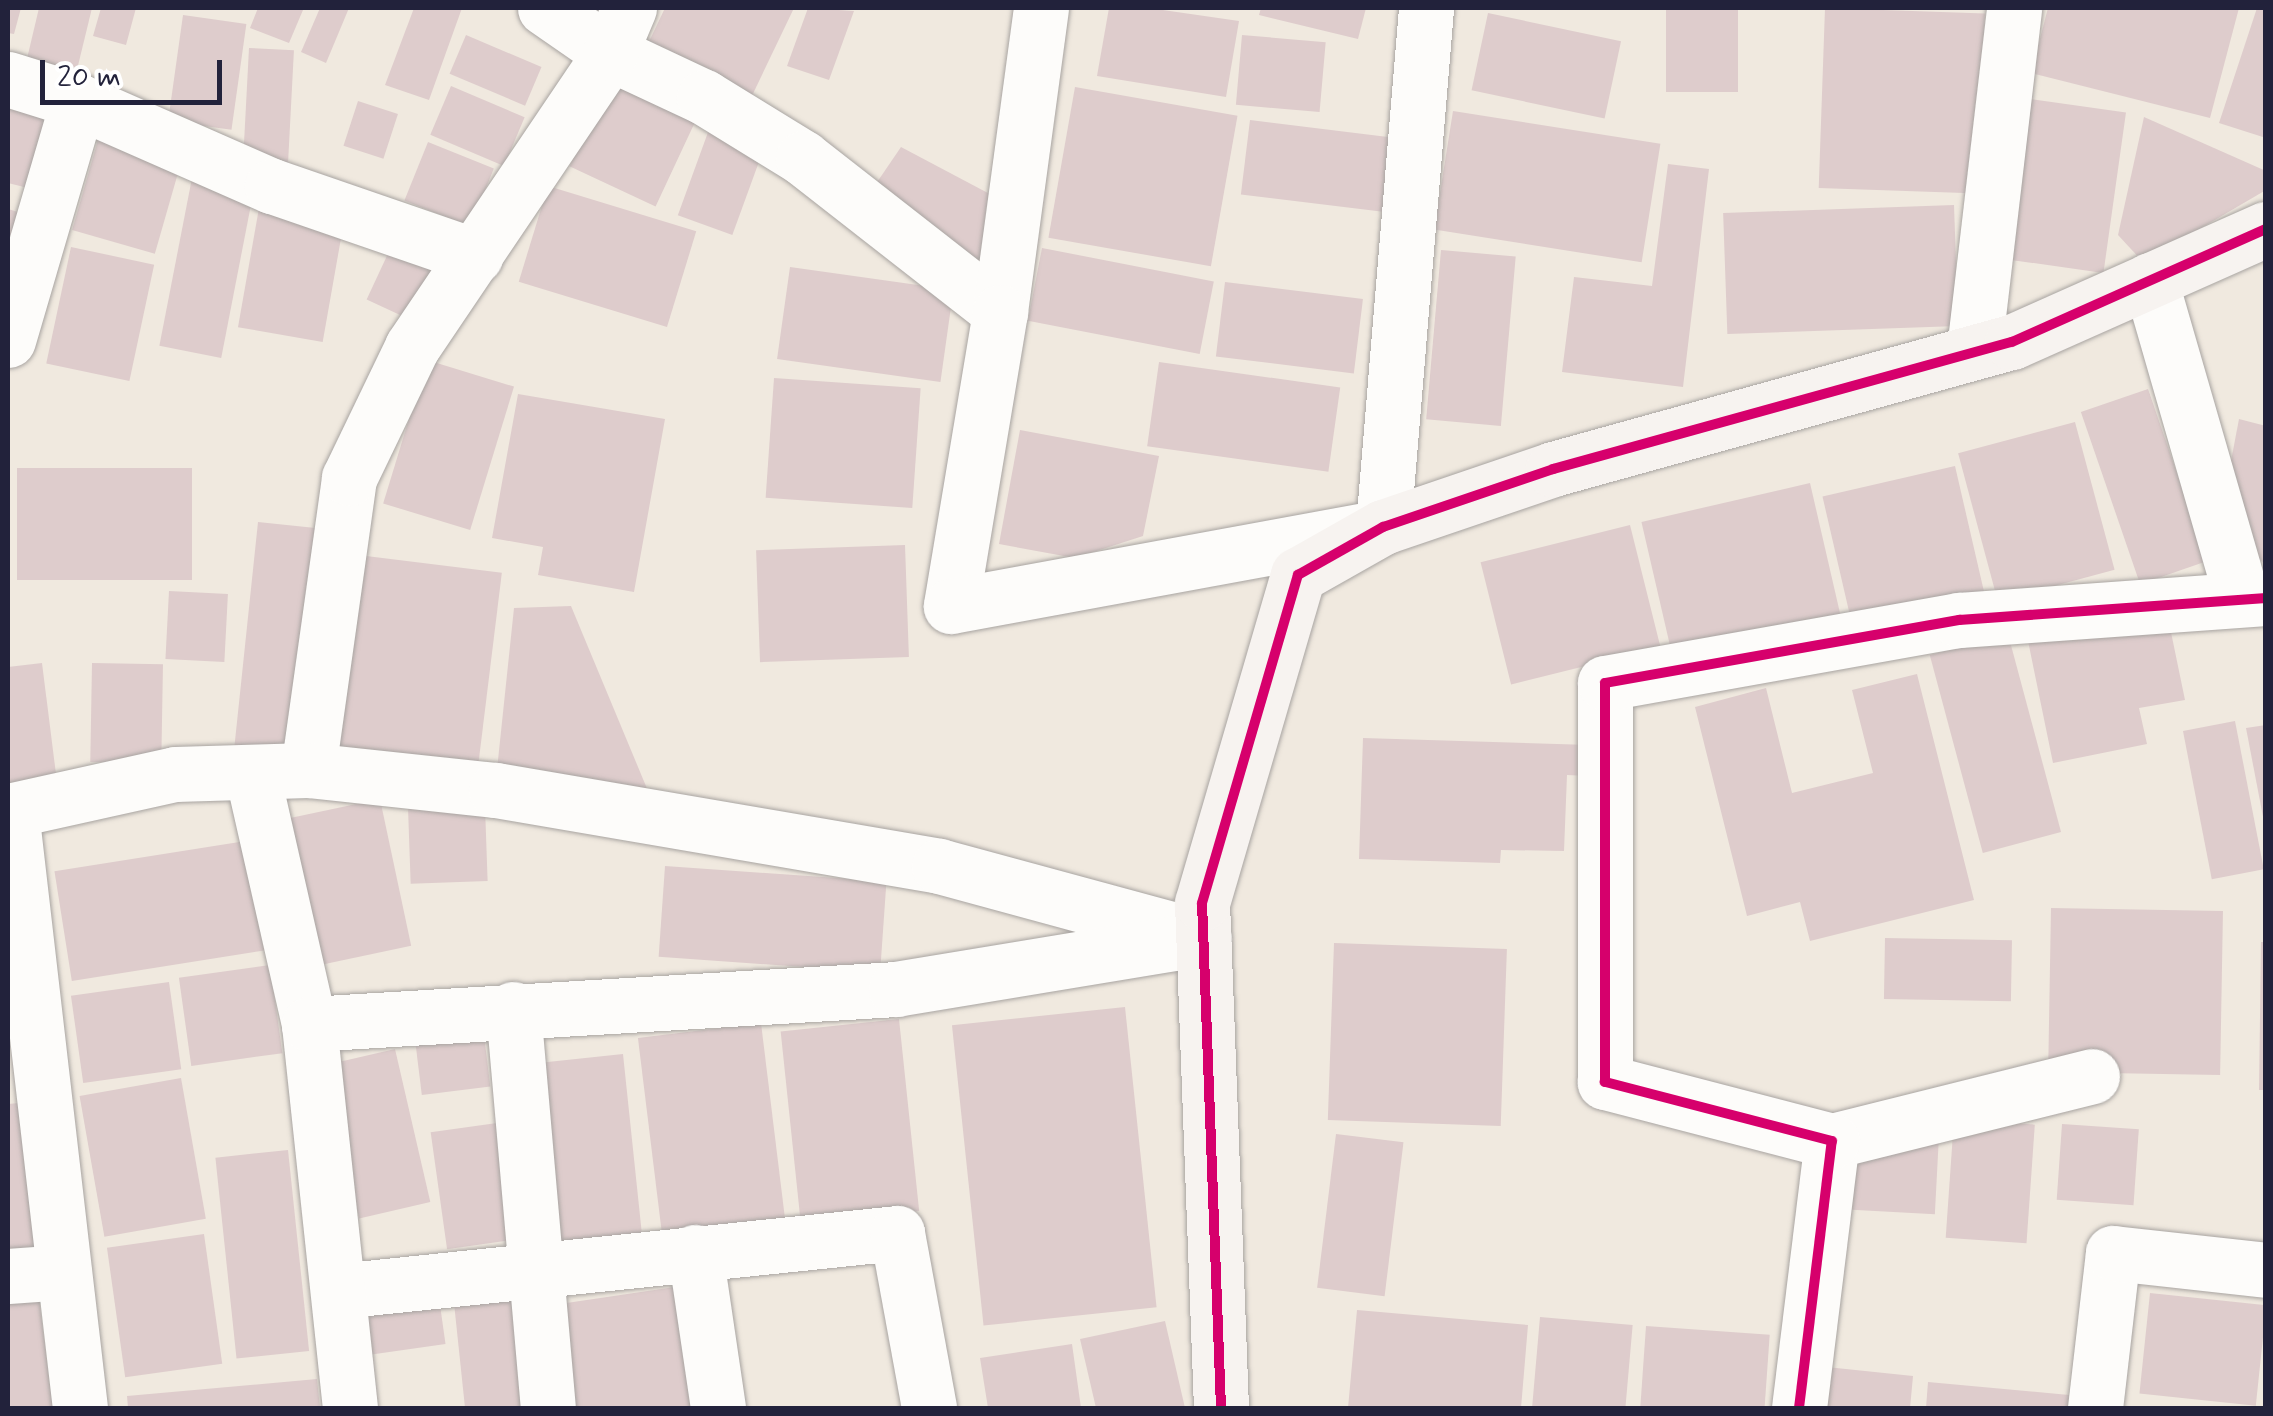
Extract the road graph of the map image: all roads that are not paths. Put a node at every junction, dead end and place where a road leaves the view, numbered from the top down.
1 (545, 8) edge
2 (1042, 8) edge
3 (1426, 8) edge
4 (2014, 8) edge
5 (619, 30) edge
6 (8, 79) edge
7 (78, 100) junction
8 (2266, 228) edge
9 (475, 256) junction
10 (2150, 280) junction
11 (1000, 312) junction
12 (8, 340) edge
13 (1974, 350) junction
14 (1383, 528) junction
15 (2254, 598) edge
16 (308, 770) junction
17 (252, 773) junction
18 (9, 811) edge
19 (1204, 938) junction
20 (514, 1009) junction
21 (309, 1024) junction
22 (2092, 1076) dead end
23 (1832, 1141) junction
24 (695, 1252) junction
25 (535, 1268) junction
26 (2266, 1270) edge
27 (64, 1272) junction
28 (8, 1276) edge
29 (338, 1290) junction
30 (80, 1408) edge
31 (350, 1408) edge
32 (548, 1408) edge
33 (718, 1408) edge
34 (929, 1408) edge
35 (1221, 1408) edge
36 (1798, 1408) edge
37 (2094, 1408) edge

1 - 5 street
2 - 11 street
3 - 14 street
4 - 13 street
5 - 9 street
5 - 11 street
6 - 7 street
7 - 9 street
7 - 12 street
8 - 10 street
9 - 16 street
10 - 13 street
10 - 15 street
11 - 14 street
13 - 14 street
14 - 19 street
15 - 23 street
16 - 17 street
16 - 19 street
17 - 18 street
17 - 21 street
18 - 27 street
19 - 20 street
19 - 35 street
20 - 21 street
20 - 25 street
21 - 29 street
22 - 23 street
23 - 36 street
24 - 25 street
24 - 33 street
24 - 34 street
25 - 29 street
25 - 32 street
26 - 37 street
27 - 28 street
27 - 30 street
29 - 31 street

